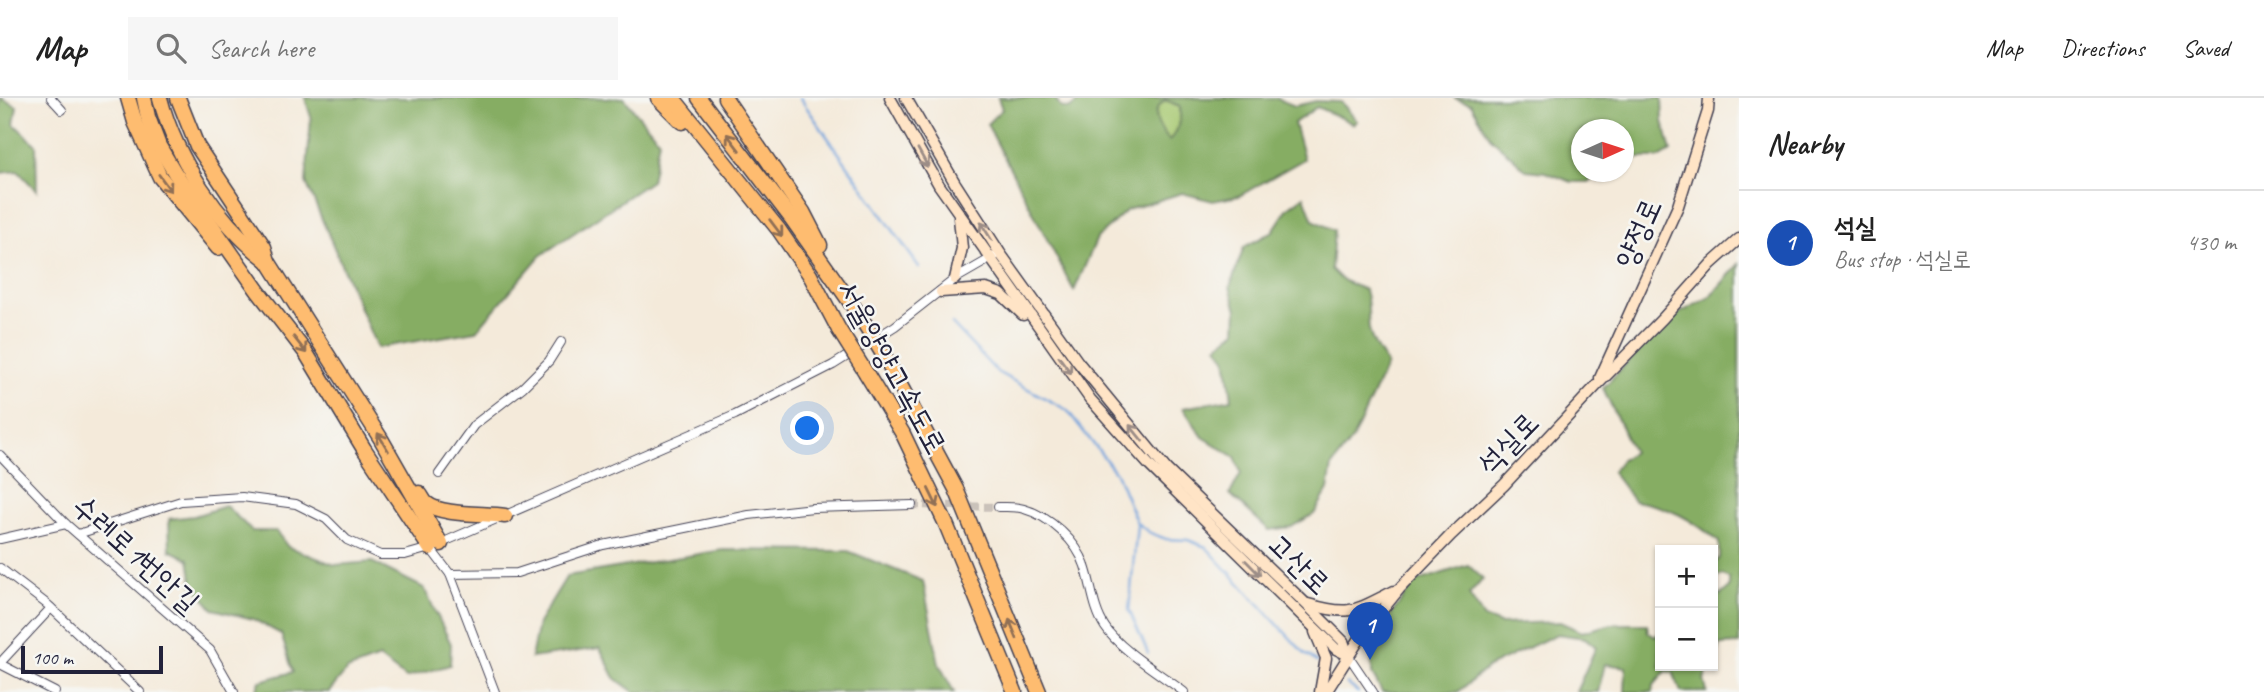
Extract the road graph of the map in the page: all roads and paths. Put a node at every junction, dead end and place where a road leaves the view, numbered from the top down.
1 (51, 98) edge
2 (128, 98) edge
3 (144, 98) edge
4 (160, 98) edge
5 (178, 98) edge
6 (659, 98) edge
7 (673, 98) edge
8 (699, 98) edge
9 (725, 98) edge
10 (890, 98) edge
11 (906, 98) edge
12 (1709, 98) edge
13 (62, 110) dead end
14 (750, 195) junction
15 (957, 212) junction
16 (1739, 239) edge
17 (995, 256) junction
18 (268, 261) junction
19 (955, 279) junction
20 (837, 281) junction
21 (258, 291) junction
22 (941, 292) junction
23 (1041, 332) junction
24 (561, 342) dead end
25 (1614, 344) junction
26 (1631, 350) junction
27 (1598, 384) junction
28 (0, 455) edge
29 (397, 467) junction
30 (439, 474) dead end
31 (912, 505) tunnel mouth
32 (998, 507) tunnel mouth
33 (505, 516) junction
34 (66, 524) junction
35 (78, 534) junction
36 (0, 539) edge
37 (435, 546) junction
38 (0, 568) edge
39 (450, 574) junction
40 (1400, 588) junction
41 (1305, 603) junction
42 (51, 608) junction
43 (1312, 626) junction
44 (1348, 654) junction
45 (0, 663) edge
46 (55, 692) edge
47 (139, 692) edge
48 (234, 692) edge
49 (495, 692) edge
50 (1015, 692) edge
51 (1039, 692) edge
52 (1184, 692) edge
53 (1320, 692) edge
54 (1326, 692) edge
55 (1373, 692) edge

1 - 13 street
2 -> 21 highway
3 - 21 highway
4 - 18 highway
5 - 18 highway
6 - 14 highway
7 - 14 highway, 서울양양고속도로
20 -> 8 highway, 서울양양고속도로
9 - 20 highway
10 -> 15 street, 고산로
17 -> 11 street, 고산로
12 - 25 street, 양정로
14 -> 50 highway, 서울양양고속도로, bridge
15 - 17 street, 고산로
15 - 19 street
16 - 26 street, 석실로
17 - 19 street
17 - 23 street, 고산로
41 -> 17 street, 고산로
29 -> 18 highway
19 - 22 street
51 -> 20 highway, 서울양양고속도로, bridge
21 -> 37 highway
22 - 23 street
22 - 33 street
23 -> 43 street, 고산로
24 - 30 street
25 - 26 street
25 - 27 street, 양정로
26 - 27 street, 석실로
27 - 40 street, 석실로
28 - 34 street, 수레로1번안길
29 - 33 highway
29 - 37 highway
31 - 39 street
32 - 52 street
33 - 37 street
34 - 35 street, 수레로1번안길
34 - 36 street
35 - 37 street
35 - 48 street, 수레로1번안길
37 - 39 street
38 - 42 street
39 - 49 street
40 - 41 street
40 - 44 street, 석실로
41 - 44 street, 고산로
42 - 45 street
42 - 47 street
43 - 44 street, 고산로
43 - 53 street
44 - 54 street, 석실로
44 - 55 street
45 - 46 street

